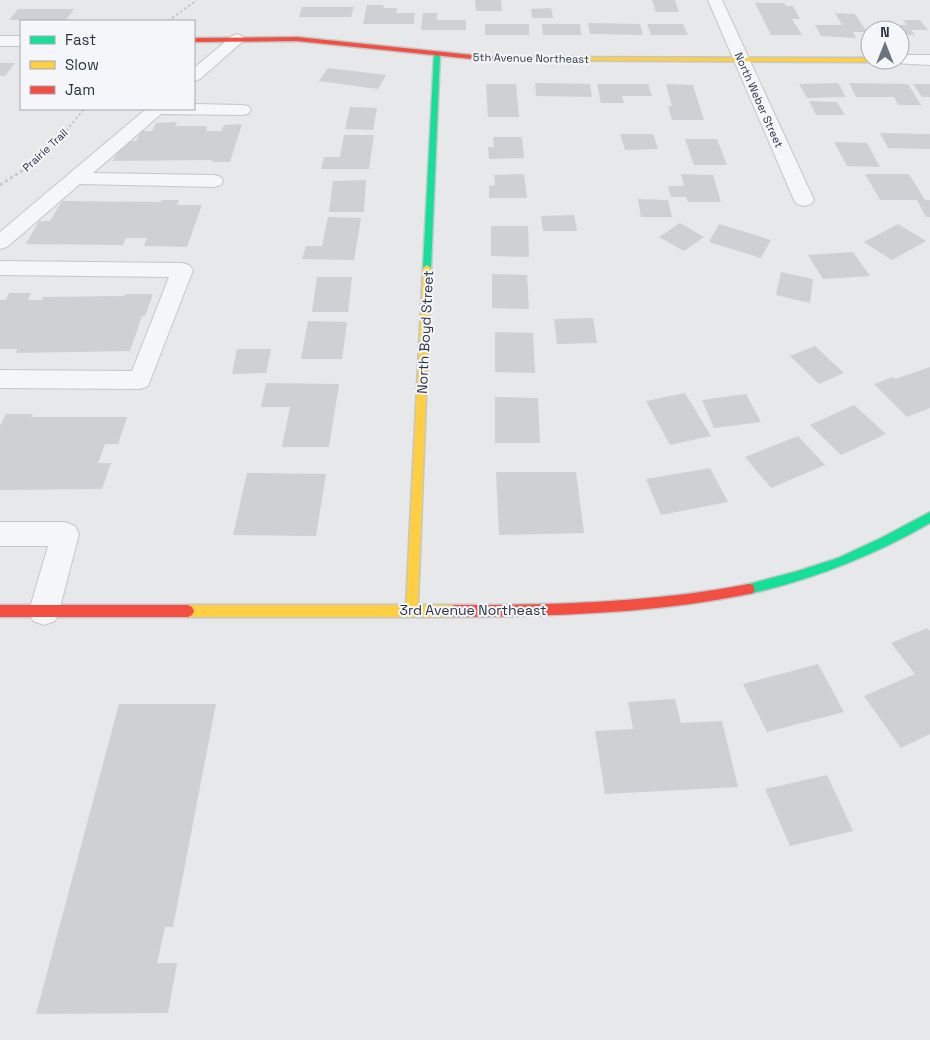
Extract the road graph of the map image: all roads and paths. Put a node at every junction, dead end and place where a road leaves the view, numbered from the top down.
1 (196, 0) edge
2 (714, 0) edge
3 (169, 20) edge
4 (237, 39) junction
5 (195, 40) edge
6 (0, 41) edge
7 (20, 41) edge
8 (437, 55) junction
9 (740, 60) junction
10 (860, 60) edge
11 (910, 60) edge
12 (930, 60) edge
13 (195, 75) edge
14 (195, 109) edge
15 (83, 110) edge
16 (155, 110) edge
17 (242, 110) dead end
18 (78, 178) junction
19 (214, 181) dead end
20 (0, 185) edge
21 (804, 200) dead end
22 (0, 244) edge
23 (0, 268) edge
24 (0, 379) edge
25 (930, 517) edge
26 (0, 534) edge
27 (412, 610) junction
28 (0, 611) edge
29 (44, 611) junction

1 - 3 path
2 - 9 street, North Weber Street
4 - 5 street, 5th Avenue Northeast
4 - 8 street, 5th Avenue Northeast
4 - 13 street
6 - 7 street
8 - 9 street, 5th Avenue Northeast
8 - 27 street, North Boyd Street
9 - 10 street, 5th Avenue Northeast
9 - 21 street, North Weber Street
11 - 12 street
14 - 17 street
15 - 20 path, Prairie Trail
16 - 18 street
18 - 19 street
18 - 22 street
23 - 24 street
25 - 27 street, 3rd Avenue Northeast
26 - 29 street
27 - 29 street, 3rd Avenue Northeast
28 - 29 street, 3rd Avenue Northeast

